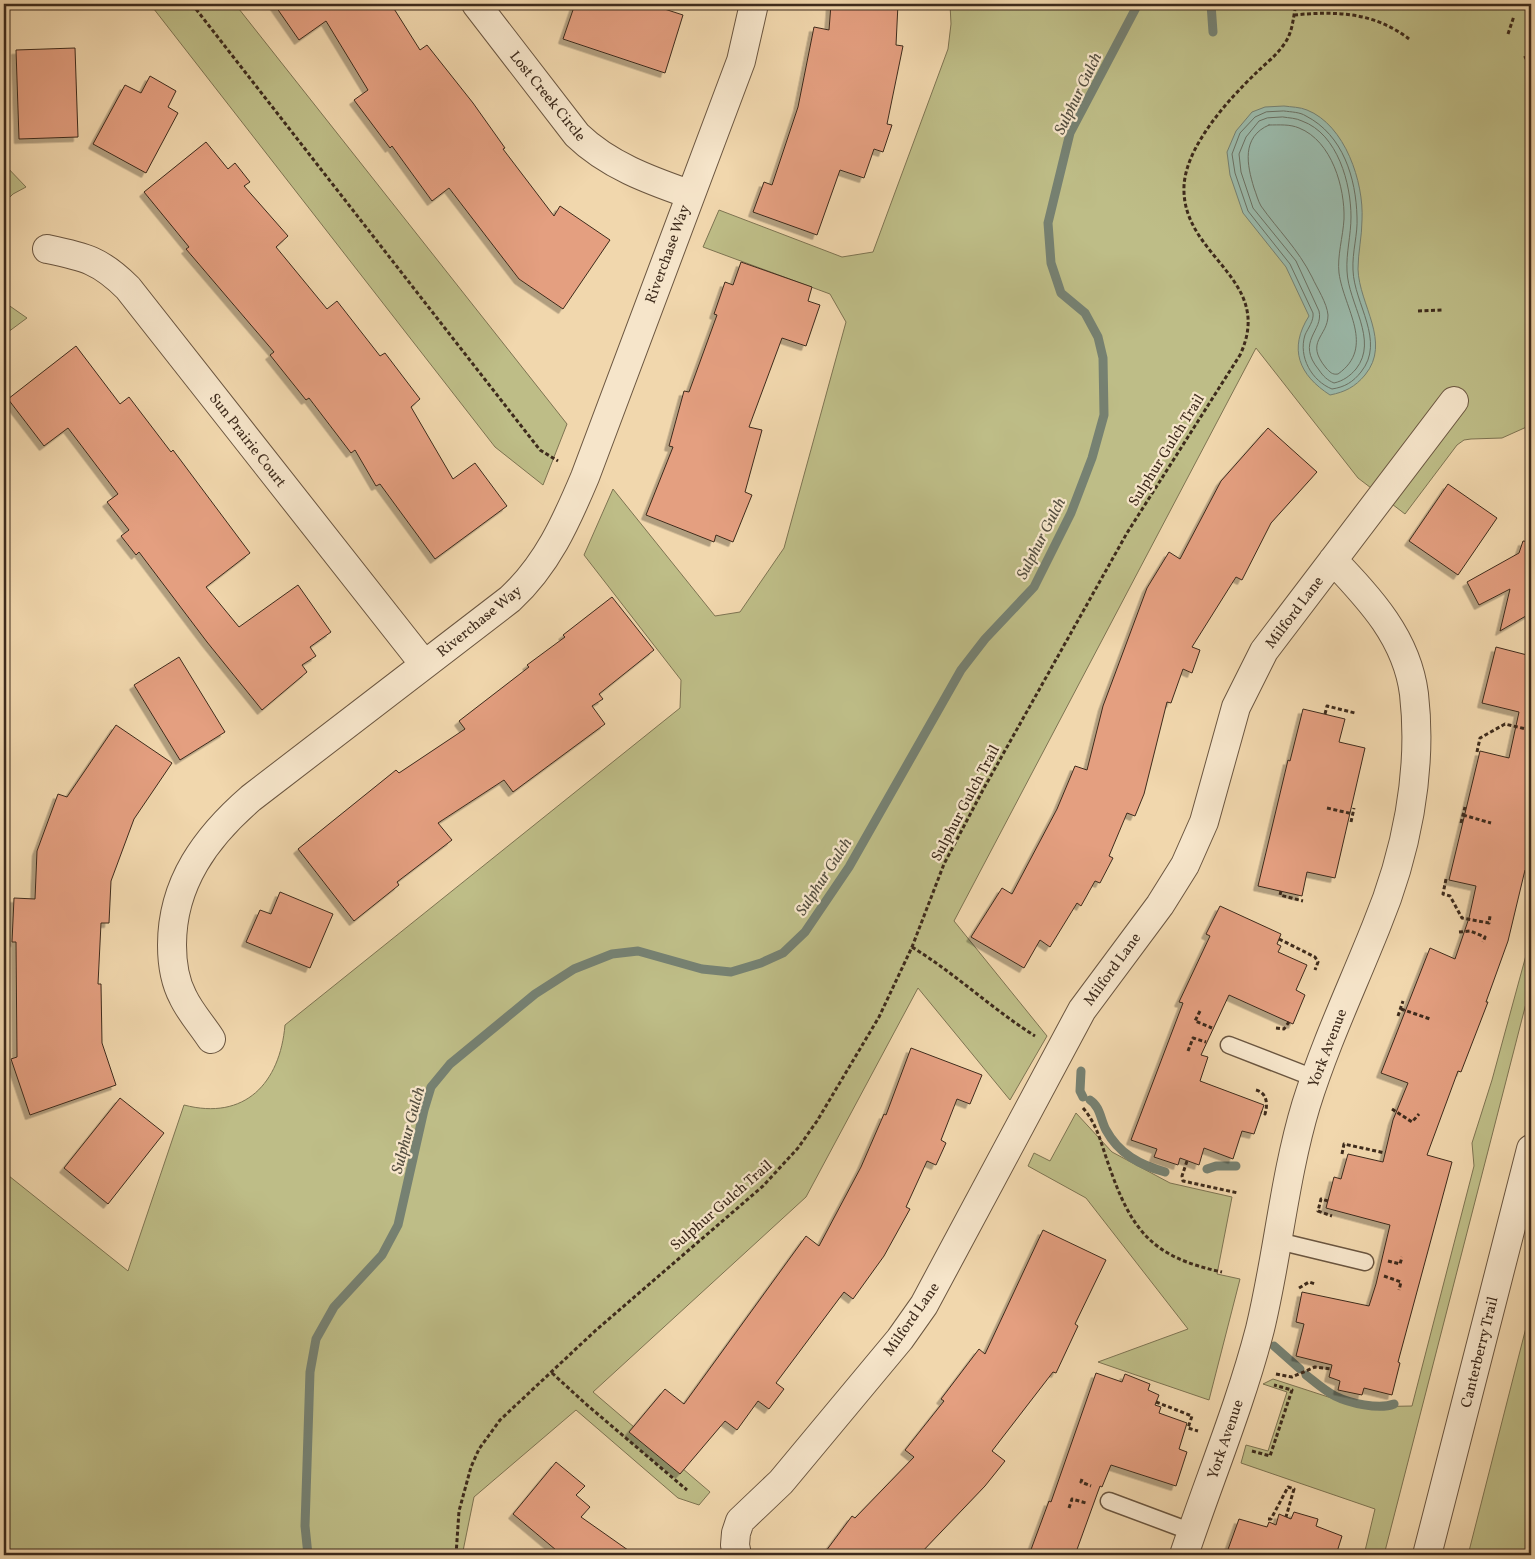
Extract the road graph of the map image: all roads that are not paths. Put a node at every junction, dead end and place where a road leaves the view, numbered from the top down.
1 (476, 4) edge
2 (754, 4) edge
3 (689, 194) junction
4 (48, 249) dead end
5 (1454, 401) dead end
6 (1333, 560) junction
7 (424, 664) junction
8 (211, 1039) dead end
9 (1229, 1045) dead end
10 (1314, 1078) junction
11 (1531, 1149) edge
12 (1278, 1241) junction
13 (1366, 1262) dead end
14 (1109, 1502) dead end
15 (1188, 1544) edge
16 (737, 1555) edge
17 (1427, 1555) edge

1 - 3 street, Lost Creek Circle
2 - 3 street, Riverchase Way
3 - 7 street, Riverchase Way
4 - 7 street, Sun Prairie Court
5 - 6 street, Milford Lane
6 - 10 street, York Avenue
6 - 16 street, Milford Lane
7 - 8 street, Riverchase Way
9 - 10 lane
10 - 12 street, York Avenue
11 - 17 street, Canterberry Trail
12 - 13 lane
12 - 15 street, York Avenue
14 - 15 lane

